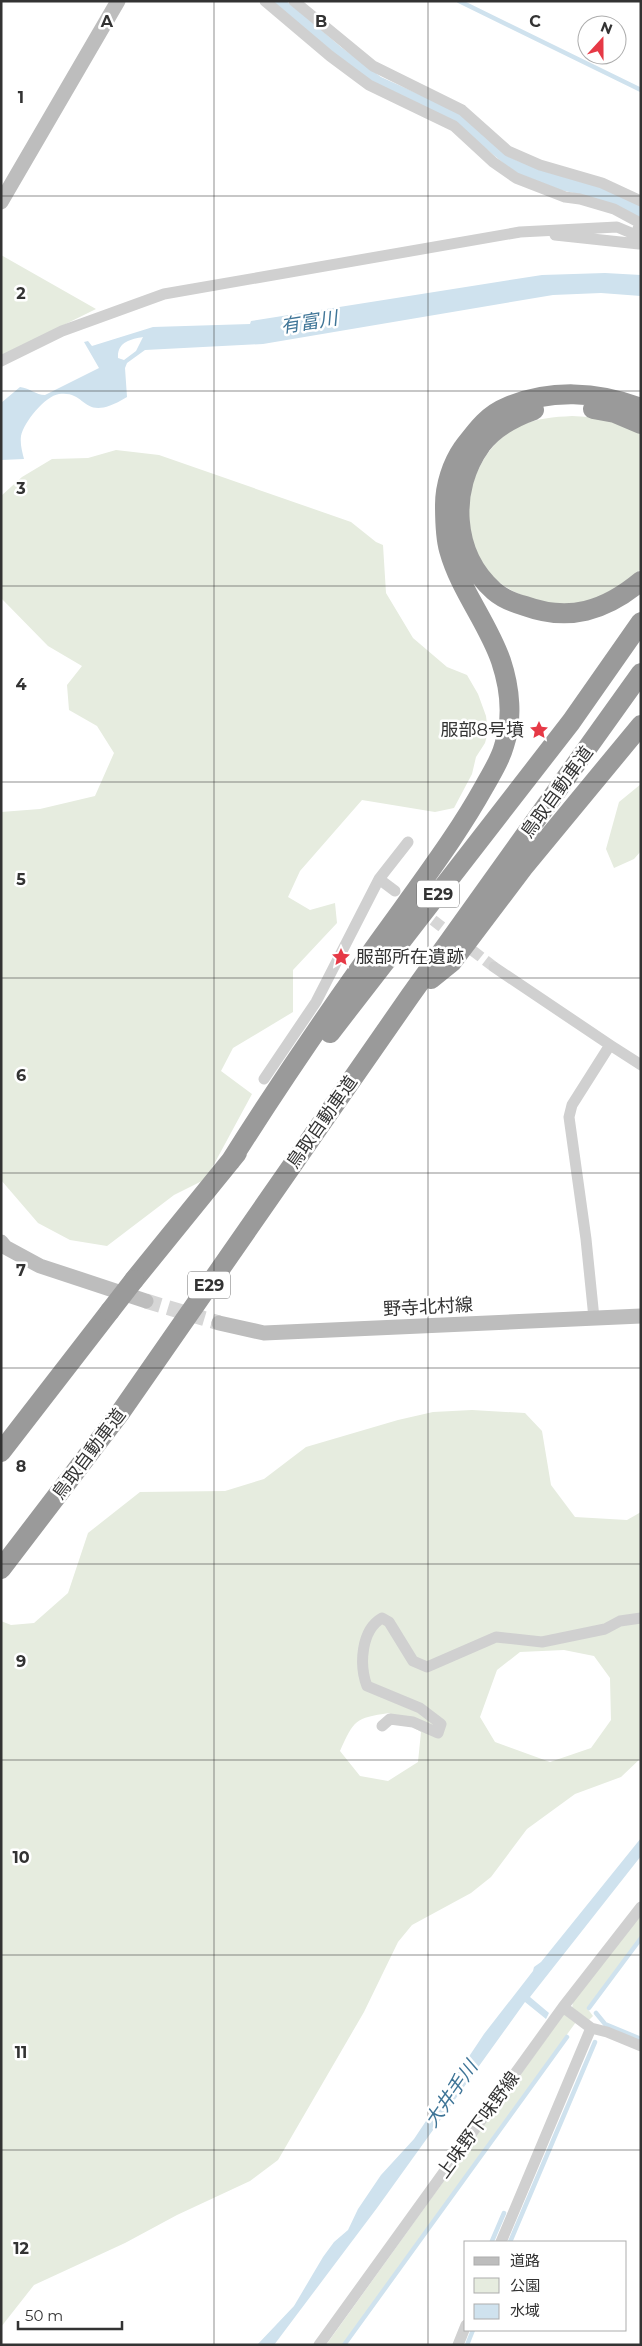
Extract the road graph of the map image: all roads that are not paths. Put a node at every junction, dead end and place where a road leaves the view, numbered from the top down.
1 (118, 1) edge
2 (265, 1) edge
3 (294, 1) edge
4 (641, 201) edge
5 (1, 202) edge
6 (637, 241) edge
7 (1, 361) edge
8 (641, 408) edge
9 (641, 424) edge
10 (641, 581) edge
11 (641, 622) edge
12 (641, 674) edge
13 (641, 725) edge
14 (408, 842) dead end
15 (379, 879) junction
16 (395, 891) dead end
17 (494, 967) tunnel mouth
18 (410, 996) junction
19 (610, 1045) junction
20 (641, 1065) edge
21 (264, 1079) dead end
22 (230, 1162) junction
23 (1, 1242) edge
24 (146, 1301) tunnel mouth
25 (641, 1316) edge
26 (594, 1318) junction
27 (219, 1323) tunnel mouth
28 (1, 1452) edge
29 (1, 1569) edge
30 (641, 1618) edge
31 (382, 1726) dead end
32 (641, 1907) edge
33 (563, 2007) junction
34 (591, 2028) junction
35 (641, 2046) edge
36 (501, 2241) edge
37 (464, 2330) edge
38 (319, 2345) edge
39 (458, 2345) edge

1 - 5 street
2 - 6 street
3 - 4 street
6 - 7 street
8 - 22 highway
9 - 10 highway
11 - 22 highway, 鳥取自動車道 / E29
12 - 18 highway, 鳥取自動車道 / E29
13 - 18 highway
14 - 15 street
15 - 16 street
15 - 21 street
17 - 19 street
18 - 29 highway, 鳥取自動車道 / E29
19 - 20 street
19 - 26 street
22 - 28 highway, 鳥取自動車道 / E29, bridge
23 - 24 street
25 - 26 street, 野寺北村線
26 - 27 street, 野寺北村線
30 - 31 street
32 - 33 street, 上味野下味野線
33 - 34 street
33 - 38 street, 上味野下味野線
34 - 35 street
34 - 36 street
37 - 39 street

